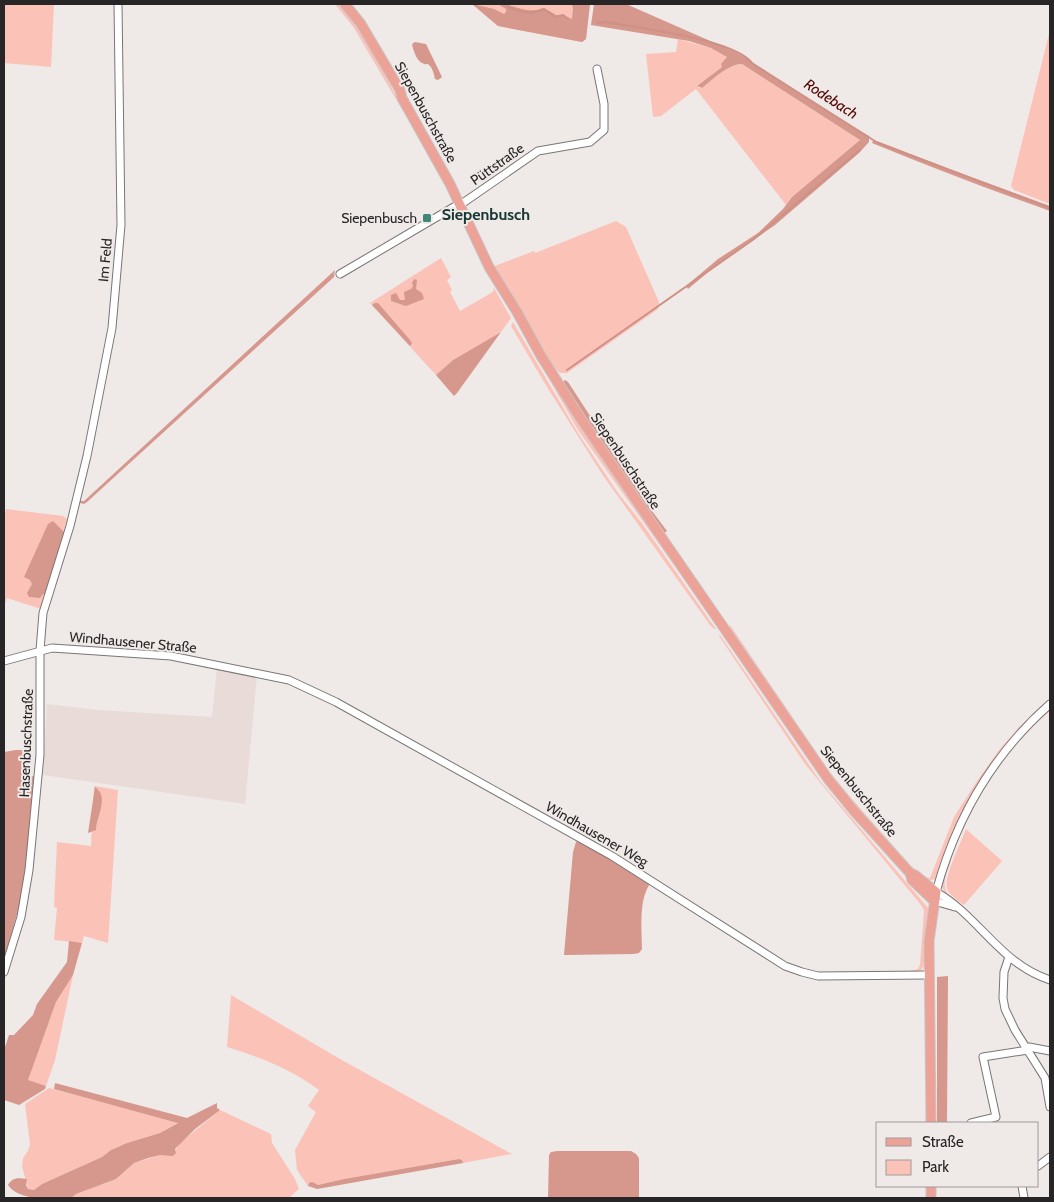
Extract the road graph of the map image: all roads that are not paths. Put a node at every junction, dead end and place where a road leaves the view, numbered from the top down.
1 (118, 4) edge
2 (346, 4) edge
3 (597, 69) dead end
4 (460, 205) junction
5 (340, 274) dead end
6 (73, 515) joint
7 (40, 650) junction
8 (4, 661) edge
9 (260, 673) joint
10 (1050, 704) edge
11 (935, 896) junction
12 (1009, 958) junction
13 (4, 972) edge
14 (928, 975) junction
15 (1050, 980) edge
16 (1027, 1049) junction
17 (1050, 1051) edge
18 (1050, 1107) edge
19 (931, 1122) edge
20 (975, 1122) edge
21 (1050, 1157) edge
22 (1039, 1165) edge

1 - 6 street, Im Feld
2 - 4 main road, Siepenbuschstraße
3 - 4 street, Püttstraße
4 - 5 street
4 - 11 main road, Siepenbuschstraße
6 - 7 street, Hasenbuschstraße
7 - 8 street, Windhausener Straße
7 - 9 street, Windhausener Straße
7 - 13 street, Hasenbuschstraße
9 - 14 street, Windhausener Weg
10 - 11 street
11 - 12 street
11 - 14 main road
12 - 15 street
12 - 16 street
14 - 19 main road
16 - 17 street
16 - 18 street
16 - 20 street
21 - 22 street

